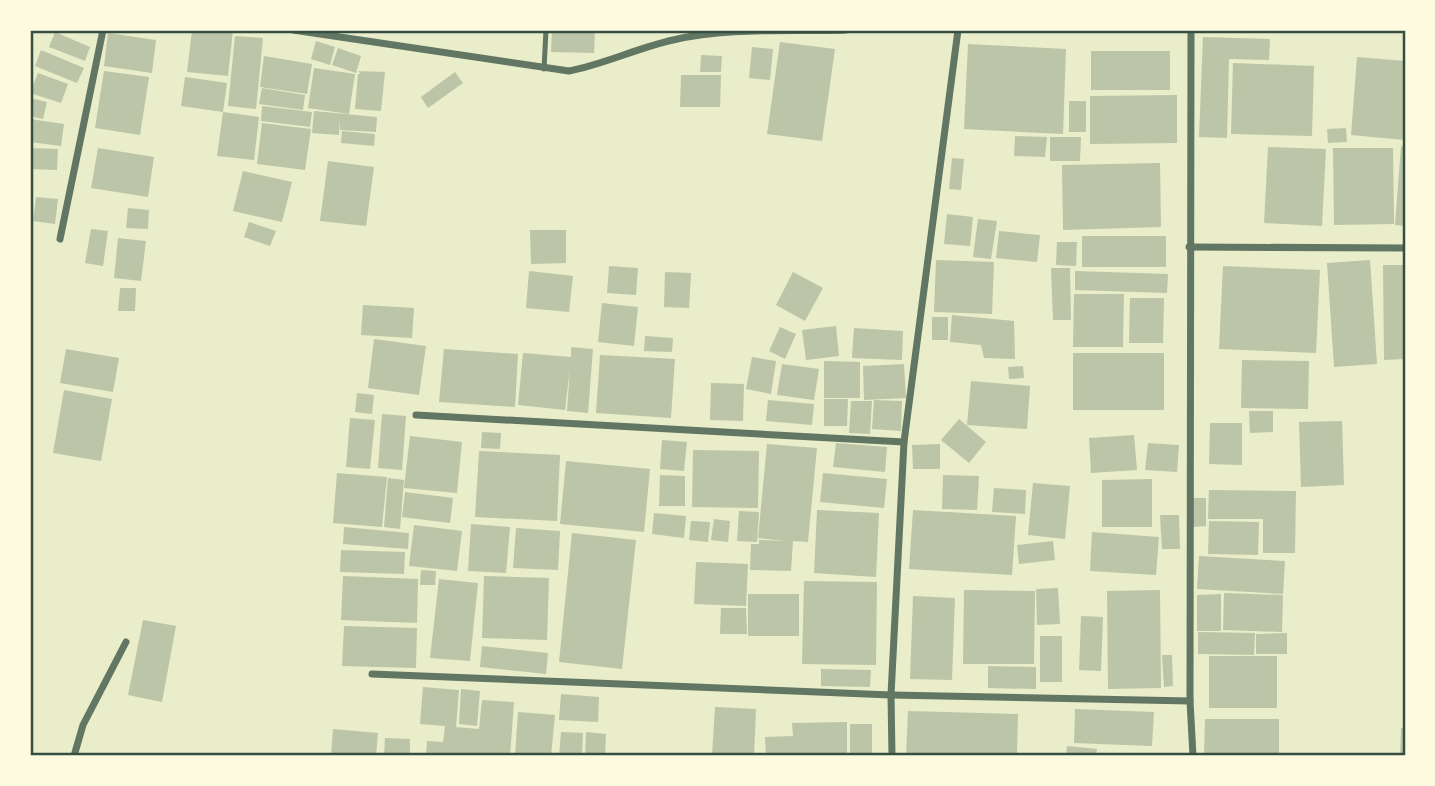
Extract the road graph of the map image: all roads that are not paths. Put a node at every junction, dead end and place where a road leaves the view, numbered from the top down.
1 (103, 30) edge
2 (293, 30) edge
3 (546, 30) edge
4 (842, 30) edge
5 (958, 30) edge
6 (1191, 30) edge
7 (544, 69) junction
8 (60, 239) dead end
9 (1189, 247) junction
10 (1405, 248) edge
11 (416, 415) dead end
12 (904, 442) junction
13 (126, 642) dead end
14 (372, 674) dead end
15 (891, 695) junction
16 (1190, 701) junction
17 (74, 756) edge
18 (892, 756) edge
19 (1193, 756) edge

1 - 8 street
2 - 7 street
3 - 7 lane
4 - 7 street
5 - 12 street
6 - 9 street
9 - 10 street
9 - 16 street
11 - 12 street
12 - 15 street
13 - 17 street
14 - 15 street
15 - 16 street
15 - 18 street
16 - 19 street

